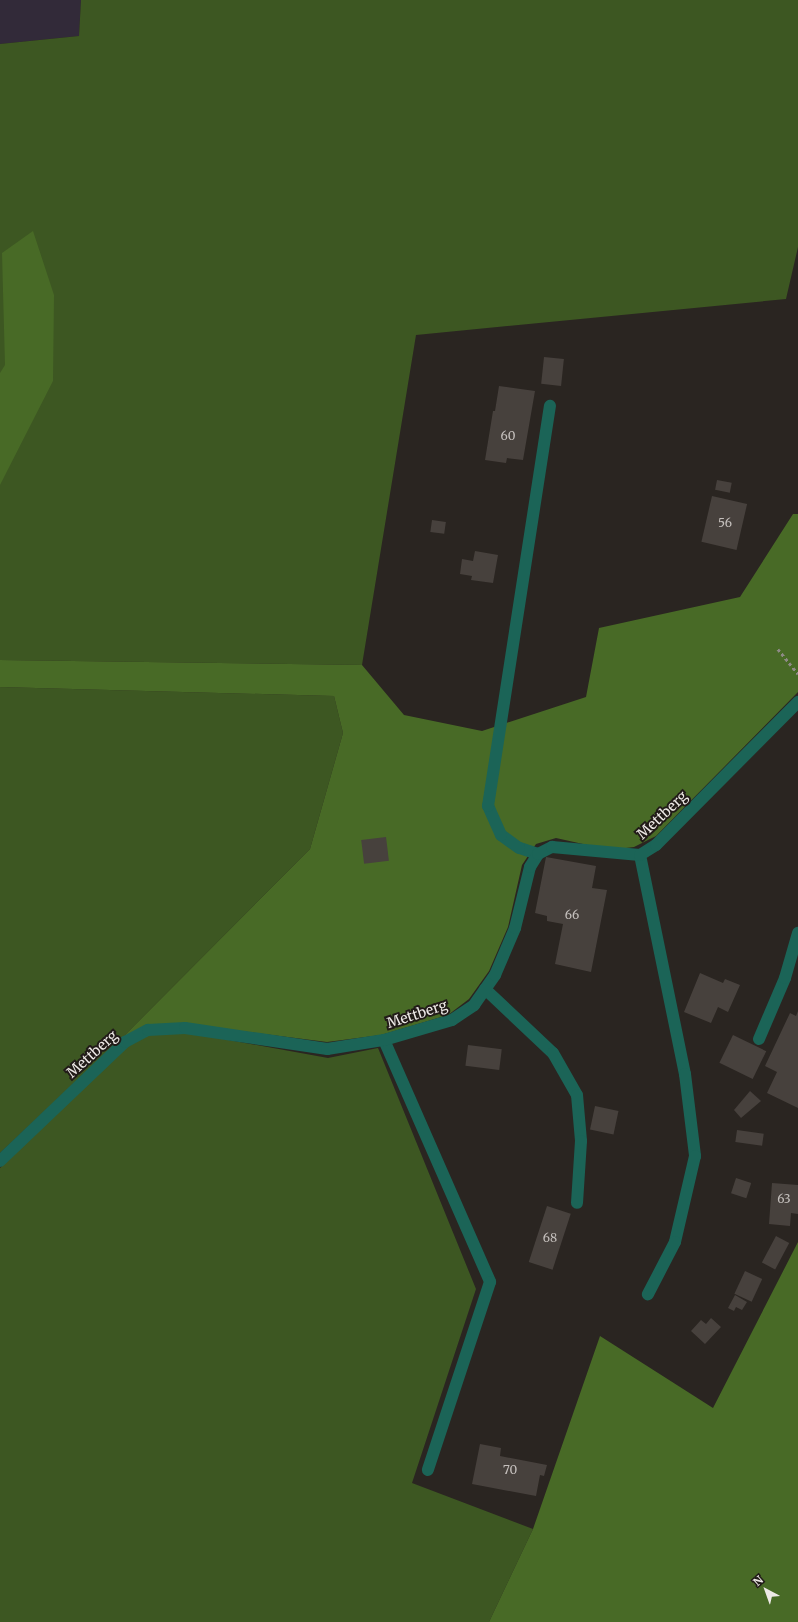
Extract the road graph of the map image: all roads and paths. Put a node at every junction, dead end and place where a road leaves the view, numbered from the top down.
1 (550, 406) dead end
2 (778, 649) dead end
3 (798, 674) edge
4 (798, 702) edge
5 (538, 854) junction
6 (640, 855) junction
7 (798, 934) edge
8 (485, 989) junction
9 (759, 1039) dead end
10 (384, 1040) junction
11 (0, 1161) edge
12 (577, 1203) dead end
13 (648, 1294) dead end
14 (428, 1470) dead end

1 - 5 street
2 - 3 path
4 - 6 street, Mettberg
5 - 6 street, Mettberg
5 - 8 street, Mettberg
6 - 13 street
7 - 9 street
8 - 10 street, Mettberg
8 - 12 street
10 - 11 street, Mettberg
10 - 14 street

